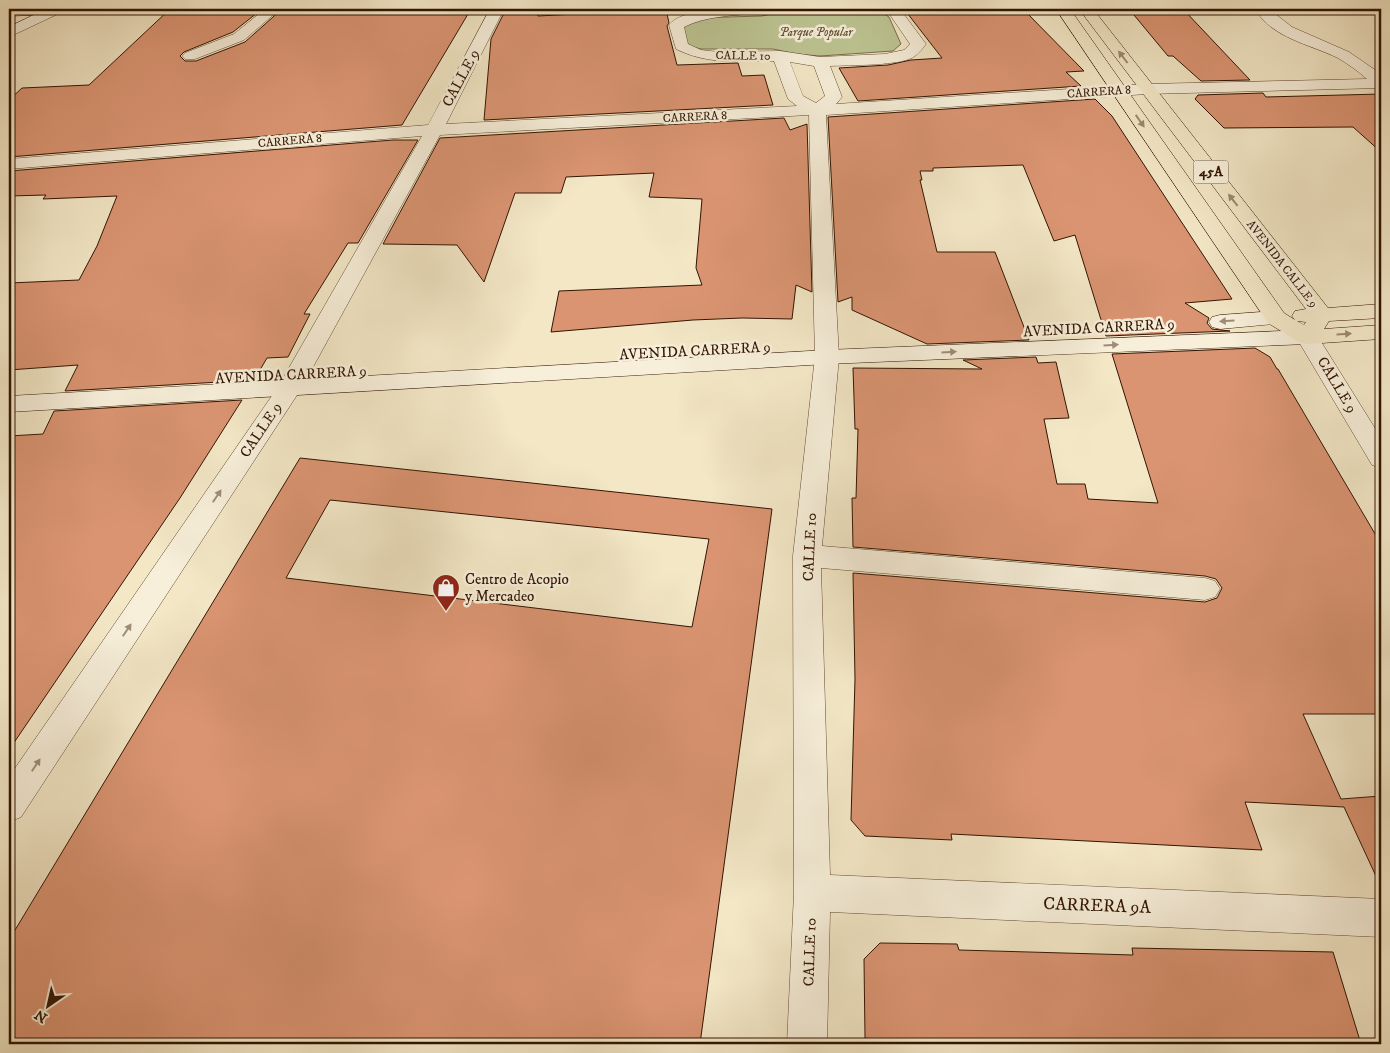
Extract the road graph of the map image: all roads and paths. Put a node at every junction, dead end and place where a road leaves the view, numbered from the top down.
1 (84, 9) edge
2 (274, 9) edge
3 (497, 9) edge
4 (756, 9) edge
5 (893, 9) edge
6 (1063, 9) edge
7 (1086, 9) edge
8 (1262, 9) edge
9 (55, 10) junction
10 (9, 12) edge
11 (9, 33) edge
12 (190, 56) dead end
13 (780, 56) junction
14 (820, 62) junction
15 (1381, 83) edge
16 (1148, 89) junction
17 (1119, 91) junction
18 (817, 110) junction
19 (434, 130) junction
20 (9, 164) edge
21 (1381, 311) edge
22 (1322, 315) junction
23 (1276, 318) junction
24 (1381, 332) edge
25 (1307, 336) junction
26 (826, 350) junction
27 (293, 382) junction
28 (9, 389) edge
29 (9, 404) edge
30 (1381, 459) edge
31 (807, 556) junction
32 (1205, 589) dead end
33 (9, 806) edge
34 (812, 894) junction
35 (1381, 918) edge
36 (807, 1044) edge

1 - 9 main road
2 - 12 street
3 - 19 street, CALLE 9
4 - 13 street, CALLE 10
5 - 14 street, CALLE 10
6 - 17 main road, 45A
16 -> 7 main road, AVENIDA CALLE 9 / 45A
8 - 15 street
9 - 10 main road
9 - 11 street
13 - 14 street, CALLE 10
13 - 18 street
14 - 18 street
15 - 16 street, CARRERA 8
16 - 17 street, CARRERA 8
22 -> 16 main road, AVENIDA CALLE 9 / 45A
17 - 18 street, CARRERA 8
17 -> 23 main road, 45A
18 - 19 street, CARRERA 8
18 - 26 street, CALLE 10
19 - 20 street, CARRERA 8
19 - 27 street, CALLE 9
21 - 22 main road, AVENIDA CARRERA 9
22 - 23 main road, AVENIDA CARRERA 9
22 - 25 main road, AVENIDA CALLE 9
23 - 25 main road, 45A
23 -> 26 street, AVENIDA CARRERA 9
25 -> 24 main road, AVENIDA CARRERA 9
26 -> 25 street, AVENIDA CARRERA 9
25 - 30 street, CALLE 9
26 - 27 street, AVENIDA CARRERA 9
26 - 31 street, CALLE 10
27 - 28 street, AVENIDA CARRERA 9
27 - 29 street, AVENIDA CARRERA 9
33 -> 27 street, CALLE 9
31 - 32 street
31 - 34 street, CALLE 10
34 - 35 street, CARRERA 9A
34 - 36 street, CALLE 10

